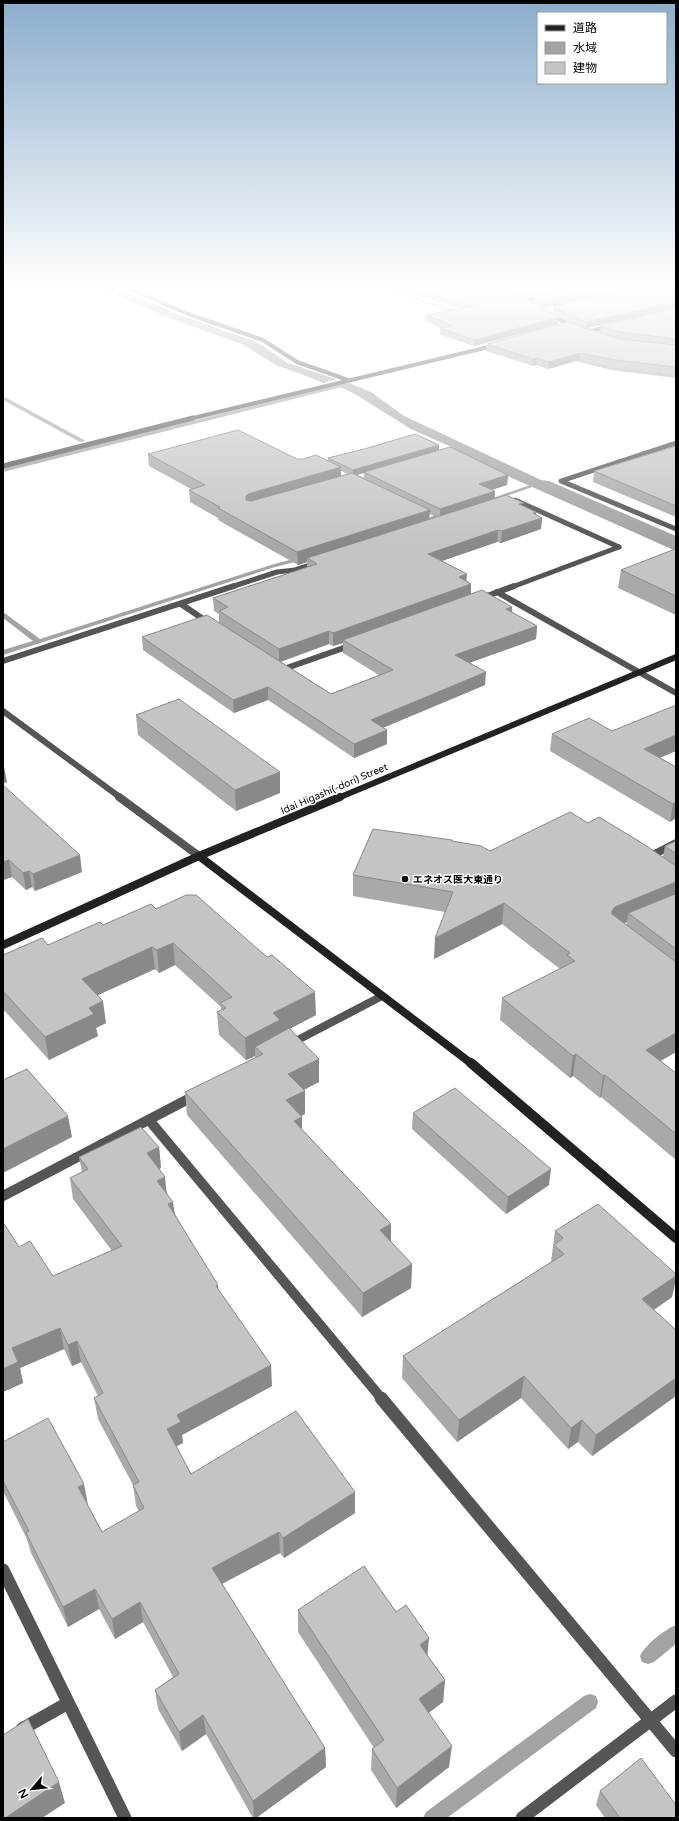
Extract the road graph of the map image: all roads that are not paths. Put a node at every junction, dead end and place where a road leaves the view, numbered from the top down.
1 (322, 371) edge
2 (386, 371) edge
3 (348, 380) junction
4 (676, 443) edge
5 (3, 466) edge
6 (508, 502) edge
7 (675, 528) edge
8 (324, 560) edge
9 (497, 592) junction
10 (475, 601) edge
11 (182, 604) junction
12 (213, 625) edge
13 (356, 644) edge
14 (676, 656) edge
15 (3, 661) edge
16 (276, 666) edge
17 (639, 672) junction
18 (676, 693) edge
19 (3, 711) edge
20 (676, 843) edge
21 (199, 856) junction
22 (649, 864) edge
23 (3, 945) edge
24 (382, 996) junction
25 (281, 1049) edge
26 (205, 1090) edge
27 (149, 1120) junction
28 (3, 1196) edge
29 (676, 1238) edge
30 (3, 1570) edge
31 (676, 1701) edge
32 (68, 1702) junction
33 (651, 1721) junction
34 (10, 1737) edge
35 (676, 1751) edge
36 (125, 1818) edge
37 (522, 1818) edge

1 - 3 street
2 - 3 street
3 - 5 street
4 - 7 street
6 - 9 street
8 - 11 street
9 - 10 street
9 - 17 street
11 - 12 street
11 - 15 street
13 - 16 street
14 - 17 street, Idai Higashi(-dori) Street
17 - 18 street
17 - 21 street, Idai Higashi(-dori) Street
19 - 21 street
20 - 22 street
21 - 23 street, Idai Higashi(-dori) Street
21 - 24 street
24 - 25 street
24 - 29 street
26 - 27 street
27 - 28 street
27 - 33 street
30 - 32 street
31 - 33 street
32 - 34 street
32 - 36 street
33 - 35 street
33 - 37 street

